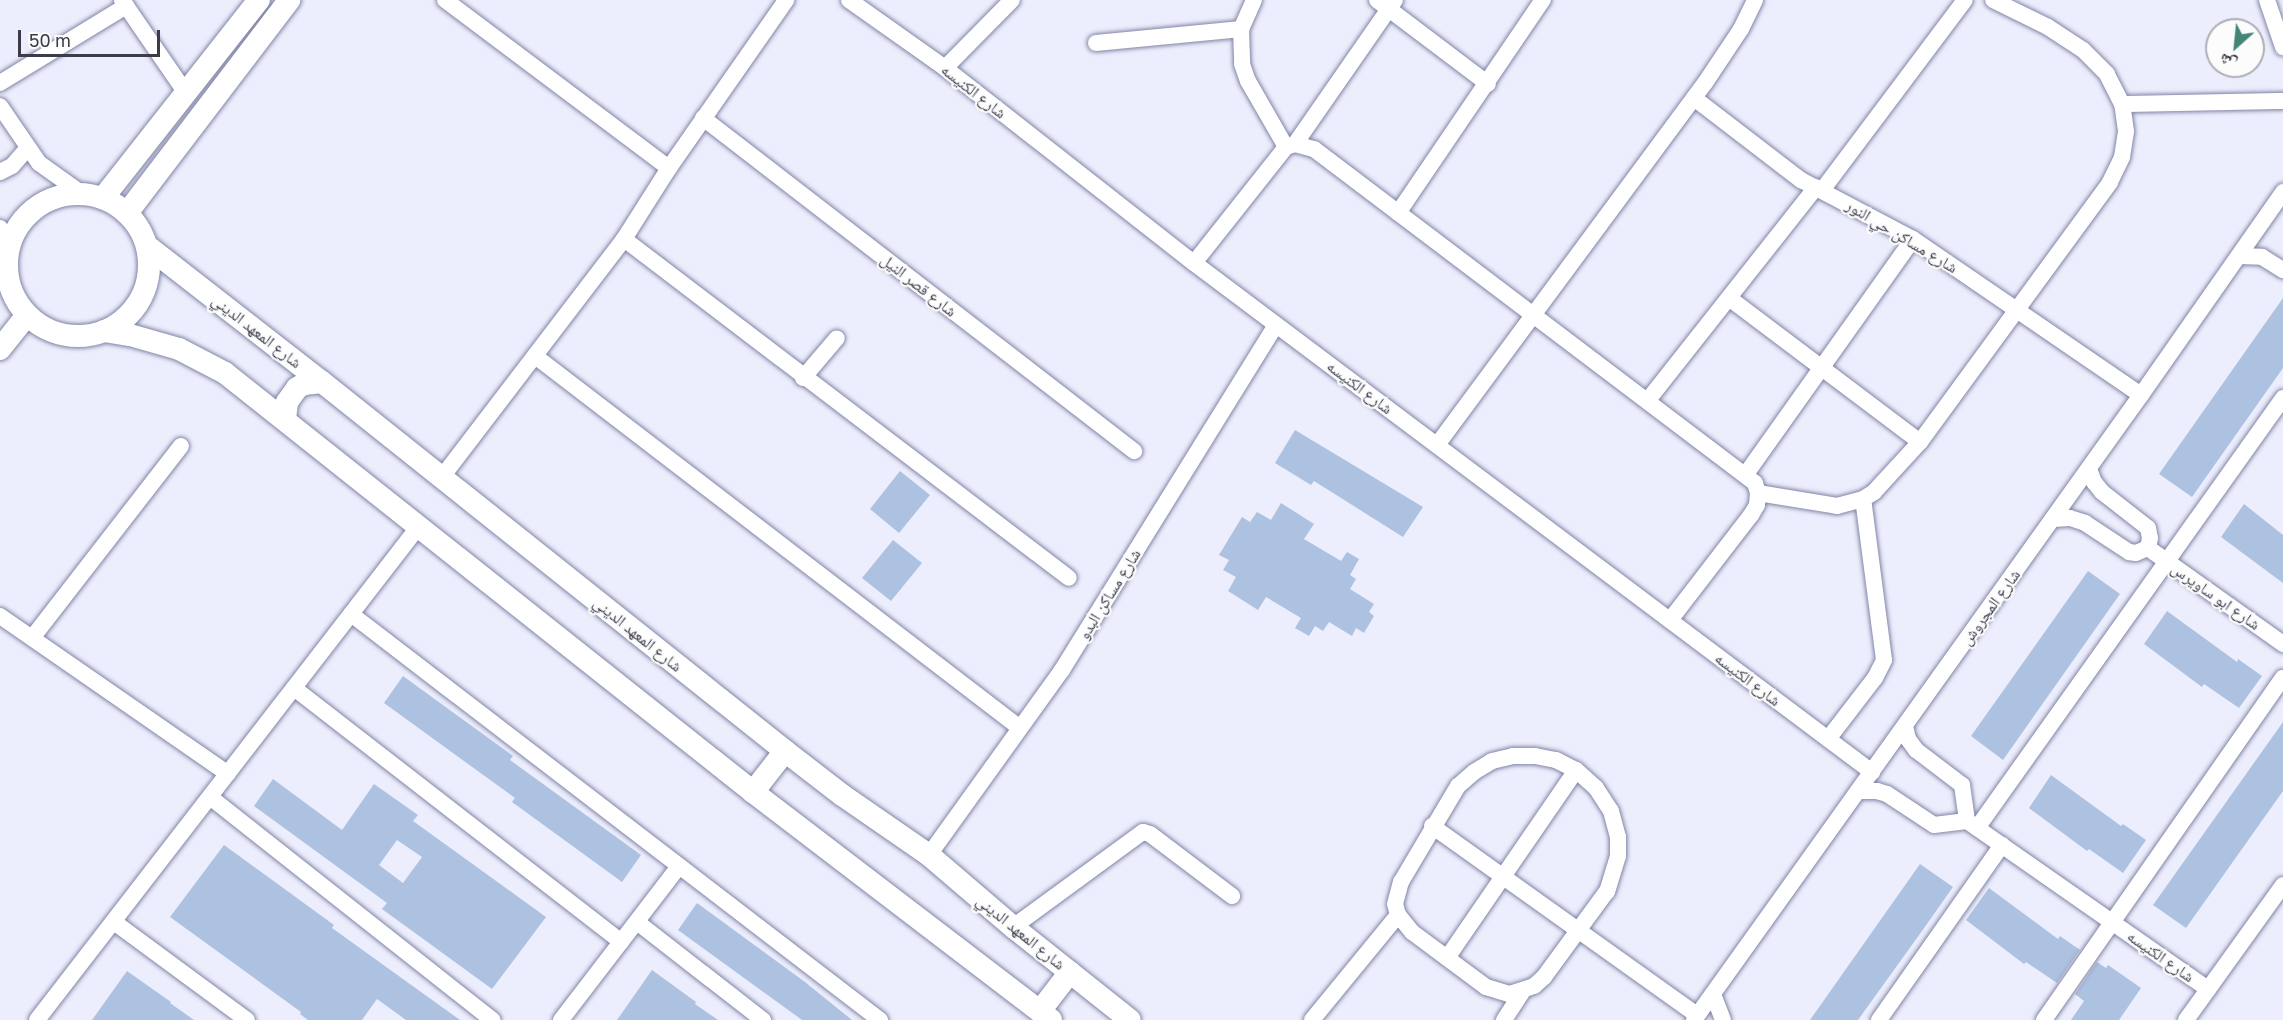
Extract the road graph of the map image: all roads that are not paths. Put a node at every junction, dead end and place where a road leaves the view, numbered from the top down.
1 (259, 0) edge
2 (289, 0) edge
3 (445, 0) edge
4 (786, 0) edge
5 (849, 0) edge
6 (1012, 0) edge
7 (1254, 0) edge
8 (1543, 0) edge
9 (1755, 0) edge
10 (1965, 0) edge
11 (1993, 0) edge
12 (2267, 0) edge
13 (124, 3) edge
14 (1387, 3) edge
15 (1241, 29) junction
16 (1096, 43) dead end
17 (2283, 47) edge
18 (945, 68) junction
19 (0, 83) edge
20 (1488, 84) junction
21 (186, 93) junction
22 (1694, 98) junction
23 (2283, 101) edge
24 (2122, 104) junction
25 (0, 106) edge
26 (703, 118) junction
27 (1291, 146) junction
28 (27, 149) junction
29 (669, 168) junction
30 (0, 172) edge
31 (1820, 188) junction
32 (2283, 192) edge
33 (81, 193) junction
34 (103, 198) junction
35 (127, 213) junction
36 (1398, 213) junction
37 (0, 228) edge
38 (624, 239) junction
39 (1913, 239) junction
40 (147, 246) junction
41 (7, 254) junction
42 (2239, 256) junction
43 (1194, 263) junction
44 (2283, 270) edge
45 (1729, 298) junction
46 (2016, 310) junction
47 (1534, 314) junction
48 (27, 315) junction
49 (1276, 325) junction
50 (104, 331) junction
51 (837, 338) dead end
52 (0, 350) edge
53 (535, 356) junction
54 (1822, 368) junction
55 (803, 378) junction
56 (322, 382) junction
57 (2141, 396) junction
58 (2283, 398) edge
59 (1648, 400) junction
60 (285, 419) junction
61 (1920, 442) junction
62 (1437, 445) junction
63 (181, 446) dead end
64 (1134, 451) dead end
65 (2089, 469) junction
66 (1746, 474) junction
67 (442, 477) junction
68 (1758, 493) junction
69 (1863, 499) junction
70 (2053, 519) junction
71 (419, 526) junction
72 (2148, 548) junction
73 (2167, 561) junction
74 (1069, 578) dead end
75 (351, 614) junction
76 (0, 616) edge
77 (1670, 620) junction
78 (32, 638) junction
79 (2283, 644) edge
80 (2283, 678) edge
81 (294, 688) junction
82 (1905, 726) junction
83 (1020, 728) junction
84 (1828, 739) junction
85 (785, 751) junction
86 (1575, 770) junction
87 (1872, 772) junction
88 (228, 774) junction
89 (1858, 791) junction
90 (753, 792) junction
91 (210, 797) junction
92 (1972, 824) junction
93 (1432, 826) junction
94 (2002, 845) junction
95 (929, 855) junction
96 (680, 866) junction
97 (1503, 876) junction
98 (2283, 885) edge
99 (1232, 896) dead end
100 (1398, 915) junction
101 (114, 922) junction
102 (637, 922) junction
103 (2112, 922) junction
104 (1013, 927) junction
105 (1580, 931) junction
106 (621, 942) junction
107 (1447, 958) junction
108 (1070, 972) junction
109 (2208, 989) junction
110 (1522, 992) junction
111 (1713, 994) junction
112 (1041, 1017) edge
113 (1695, 1018) edge
114 (38, 1020) edge
115 (247, 1020) edge
116 (492, 1020) edge
117 (561, 1020) edge
118 (763, 1020) edge
119 (880, 1020) edge
120 (1130, 1020) edge
121 (1312, 1020) edge
122 (1504, 1020) edge
123 (1723, 1020) edge
124 (1879, 1020) edge
125 (2044, 1020) edge
126 (2186, 1020) edge

1 - 21 street
2 - 35 street
3 - 29 street
4 - 26 street
5 - 18 street, شارع الكنيسه
6 - 18 street
7 - 15 street
8 - 20 street
9 - 22 street
10 - 31 street
11 - 24 street
12 - 17 street
13 - 19 street
13 - 21 street
14 - 20 street
14 - 27 street
15 - 16 street
15 - 27 street
18 - 43 street, شارع الكنيسه
20 - 36 street
21 - 34 street
22 - 31 street, شارع مساكن حي النور
22 - 47 street
23 - 24 street
24 - 46 street
25 - 28 street
26 - 29 street
26 - 64 street, شارع قصر النيل
27 - 36 street
27 - 43 street
28 - 30 street
28 - 33 street
29 - 38 street
31 - 39 street, شارع مساكن حي النور
31 - 45 street
32 - 42 street, شارع المجروش
33 - 34 street
33 - 41 street
34 - 35 street
35 - 40 street
36 - 47 street
37 - 41 street
38 - 53 street
38 - 55 street
39 - 46 street, شارع مساكن حي النور
39 - 54 street
40 - 50 street
40 - 56 street, شارع المعهد الديني
41 - 48 street
42 - 44 street
42 - 57 street, شارع المجروش
43 - 49 street, شارع الكنيسه
45 - 54 street
45 - 59 street
46 - 57 street, شارع مساكن حي النور
46 - 61 street
47 - 59 street
47 - 62 street
48 - 50 street
48 - 52 street
49 - 62 street, شارع الكنيسه
49 - 83 street, شارع مساكن البدو
50 - 60 street
51 - 55 street
53 - 67 street
53 - 83 street
54 - 61 street
54 - 66 street
55 - 74 street
56 - 60 street
56 - 67 street, شارع المعهد الديني
57 - 65 street, شارع المجروش
58 - 73 street
59 - 66 street
60 - 71 street
61 - 69 street
62 - 77 street, شارع الكنيسه
63 - 78 street
65 - 70 street, شارع المجروش
65 - 72 street
66 - 68 street
67 - 85 street, شارع المعهد الديني
68 - 69 street
68 - 77 street
69 - 84 street
70 - 72 street
70 - 82 street, شارع المجروش
71 - 75 street
71 - 90 street
72 - 73 street, شارع ابو ساويرس
73 - 79 street, شارع ابو ساويرس
73 - 92 street
75 - 81 street
75 - 96 street
76 - 78 street
77 - 84 street, شارع الكنيسه
78 - 88 street
80 - 103 street
81 - 88 street
81 - 106 street
82 - 87 street, شارع المجروش
82 - 92 street
83 - 95 street, شارع مساكن البدو
84 - 87 street, شارع الكنيسه
85 - 90 street
85 - 95 street, شارع المعهد الديني
86 - 93 street
86 - 97 street
86 - 105 street
87 - 89 street, شارع المجروش
88 - 91 street
89 - 92 street
89 - 111 street, شارع المجروش
90 - 112 street
91 - 101 street
91 - 116 street
92 - 94 street, شارع الكنيسه
93 - 97 street
93 - 100 street
94 - 103 street, شارع الكنيسه
94 - 124 street
95 - 104 street, شارع المعهد الديني
96 - 102 street
96 - 119 street
97 - 105 street
97 - 107 street
98 - 109 street
99 - 104 street
100 - 107 street
100 - 121 street
101 - 114 street
101 - 115 street
102 - 106 street
102 - 118 street
103 - 109 street, شارع الكنيسه
103 - 125 street
104 - 108 street, شارع المعهد الديني
105 - 110 street
105 - 113 street
106 - 117 street
107 - 110 street
108 - 112 street
108 - 120 street, شارع المعهد الديني
109 - 126 street
110 - 122 street
111 - 113 street, شارع المجروش
111 - 123 street

